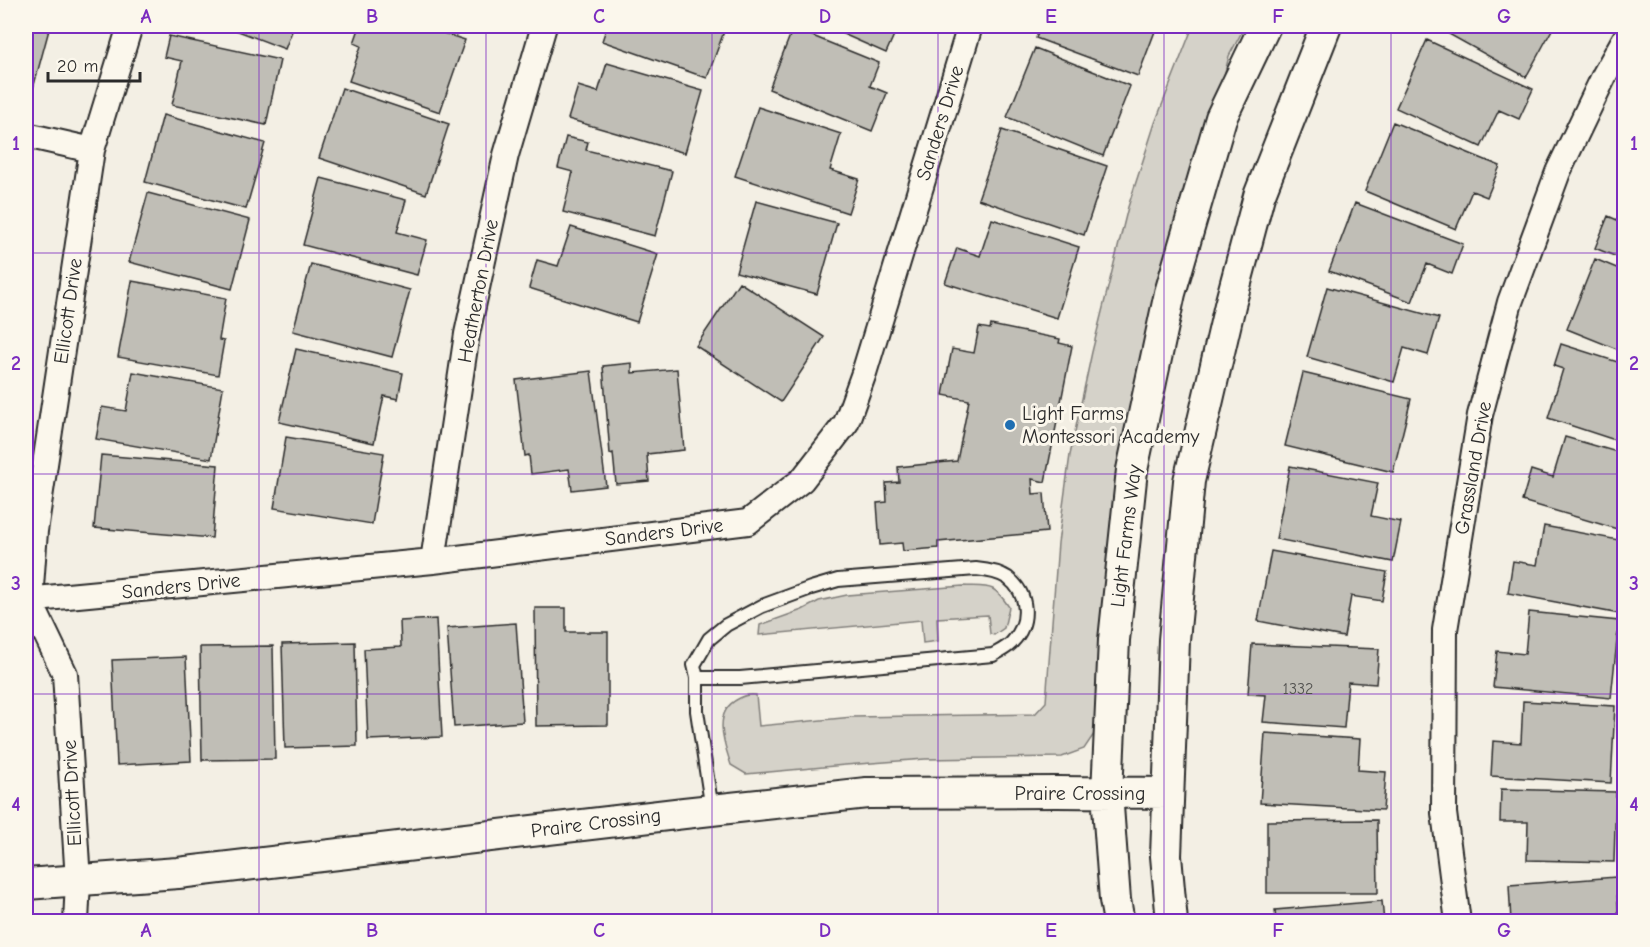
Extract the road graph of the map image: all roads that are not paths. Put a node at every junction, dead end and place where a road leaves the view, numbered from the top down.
1 (130, 26) edge
2 (544, 26) edge
3 (970, 26) edge
4 (1264, 26) edge
5 (1326, 26) edge
6 (1624, 40) edge
7 (26, 135) edge
8 (92, 150) junction
9 (433, 561) junction
10 (28, 600) edge
11 (26, 630) edge
12 (697, 678) junction
13 (1107, 793) junction
14 (1168, 793) junction
15 (712, 810) junction
16 (78, 881) junction
17 (26, 884) edge
18 (76, 921) edge
19 (1119, 921) edge
20 (1172, 921) edge
21 (1458, 921) edge

1 - 8 street, Ellicott Drive
2 - 9 street, Heatherton Drive
3 - 9 street, Sanders Drive
4 - 13 street, Light Farms Way
5 - 14 street
6 - 21 street, Grassland Drive
7 - 8 street
8 - 10 street, Ellicott Drive
9 - 10 street, Sanders Drive
10 - 11 street, Ellicott Drive
10 - 16 street, Ellicott Drive
12 - 12 lane
12 - 15 lane
13 - 14 street, Praire Crossing
13 - 15 street, Praire Crossing
13 - 19 street, Light Farms Way
14 - 20 street
15 - 16 street, Praire Crossing
16 - 17 street, Praire Crossing
16 - 18 street, Ellicott Drive

